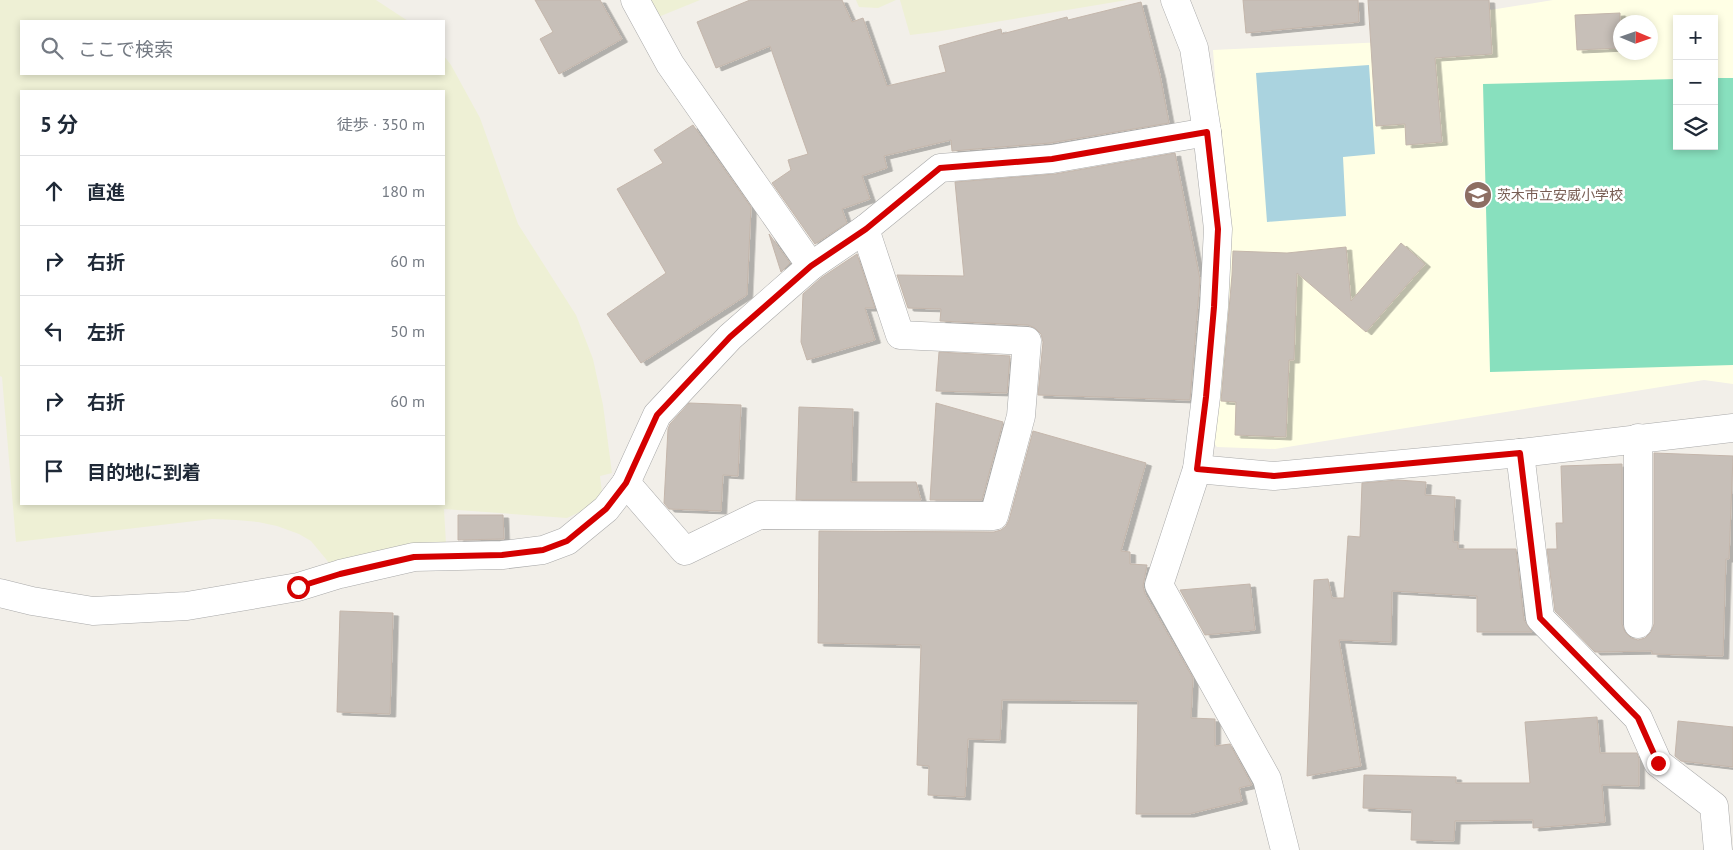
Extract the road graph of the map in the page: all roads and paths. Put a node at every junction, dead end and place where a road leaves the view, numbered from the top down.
1 (635, 0) edge
2 (1175, 0) edge
3 (1207, 132) junction
4 (866, 229) junction
5 (811, 266) junction
6 (1733, 428) edge
7 (1638, 438) junction
8 (1520, 453) junction
9 (1197, 469) junction
10 (626, 483) junction
11 (0, 593) edge
12 (1638, 624) dead end
13 (1724, 803) edge
14 (1285, 850) edge
15 (1718, 850) edge

1 - 5 street
2 - 3 street
3 - 4 street
3 - 9 street
4 - 5 street
4 - 10 street
5 - 10 street
6 - 7 street
7 - 8 street
7 - 12 street
8 - 9 street
8 - 13 street
9 - 14 street
10 - 11 street
13 - 15 street

